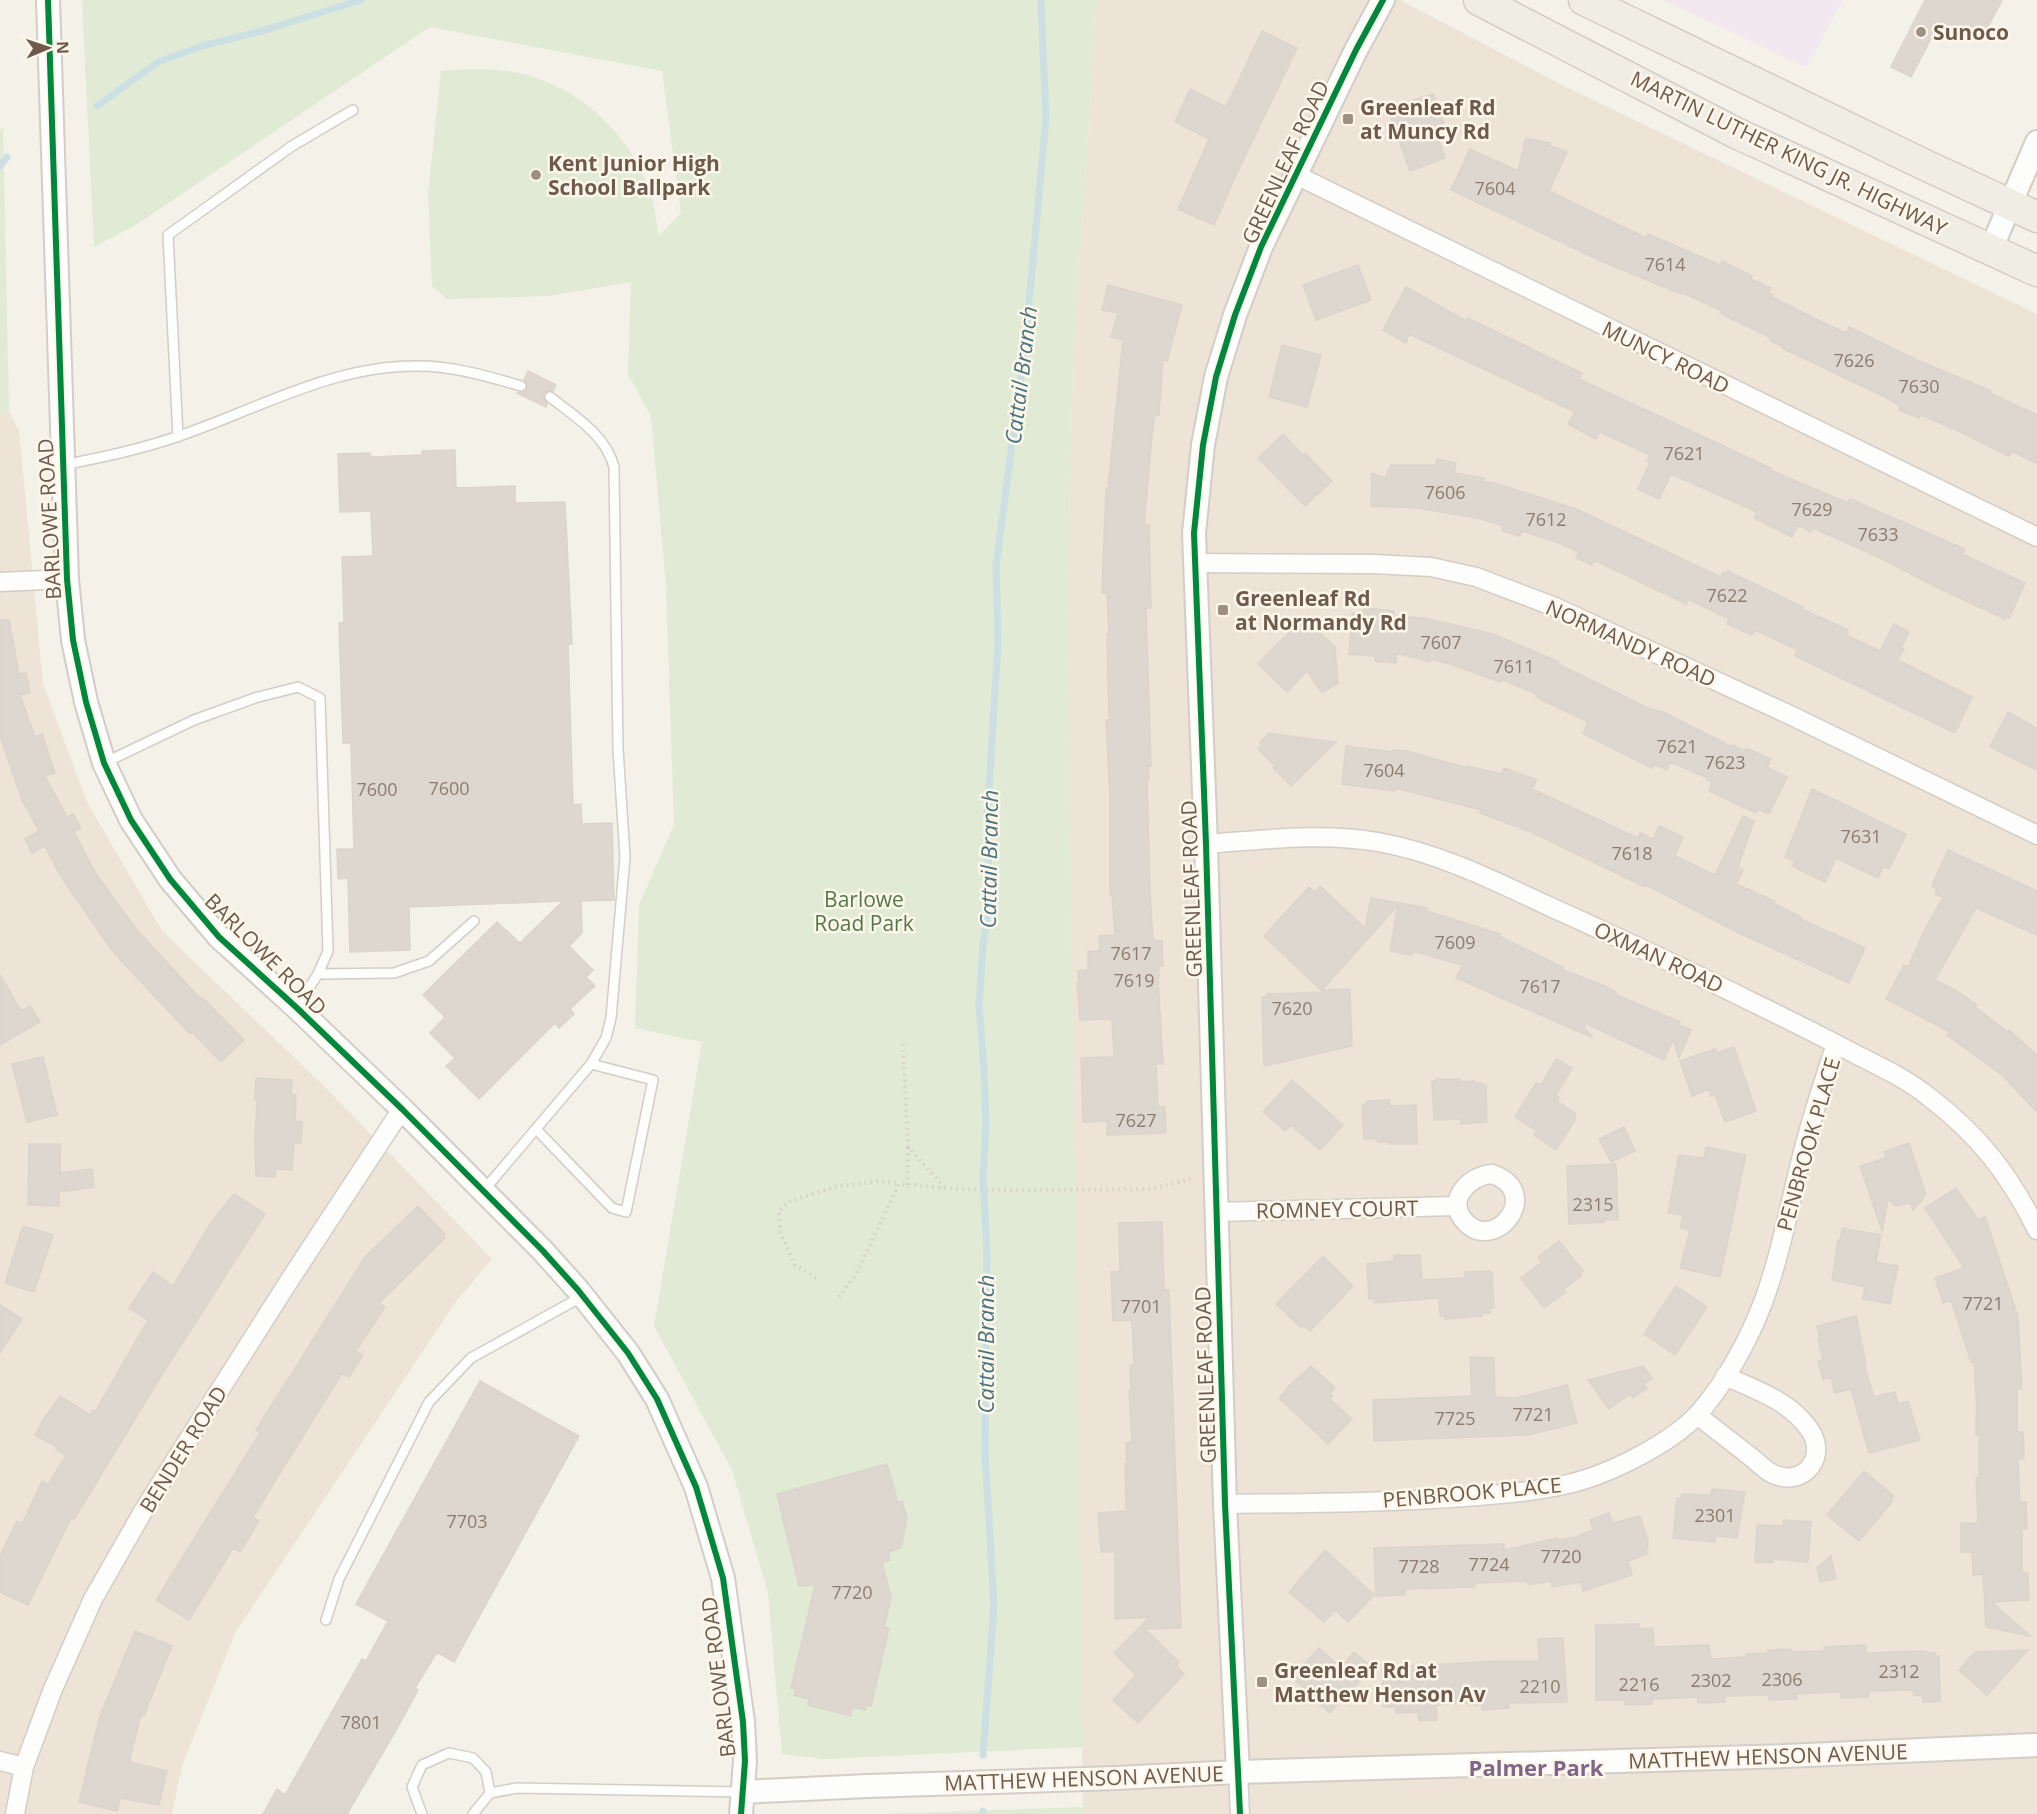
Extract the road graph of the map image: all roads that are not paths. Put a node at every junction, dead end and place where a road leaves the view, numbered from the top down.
1 (48, 0) edge
2 (1383, 0) edge
3 (1479, 0) edge
4 (1584, 0) edge
5 (353, 110) dead end
6 (2037, 142) edge
7 (1296, 175) junction
8 (2024, 211) edge
9 (1991, 249) junction
10 (2037, 271) edge
11 (521, 386) dead end
12 (550, 398) dead end
13 (178, 437) junction
14 (62, 465) junction
15 (2037, 537) edge
16 (1197, 563) junction
17 (67, 579) junction
18 (0, 582) edge
19 (104, 763) junction
20 (2037, 836) edge
21 (1206, 844) junction
22 (474, 921) dead end
23 (318, 974) junction
24 (297, 1008) junction
25 (1836, 1044) junction
26 (591, 1064) junction
27 (402, 1109) junction
28 (536, 1129) junction
29 (484, 1190) junction
30 (1457, 1206) dead end
31 (1216, 1212) junction
32 (2037, 1230) edge
33 (582, 1296) junction
34 (1725, 1376) junction
35 (1697, 1415) junction
36 (1225, 1504) junction
37 (326, 1620) dead end
38 (2037, 1745) edge
39 (0, 1761) edge
40 (24, 1767) junction
41 (1238, 1772) junction
42 (490, 1792) junction
43 (742, 1803) edge
44 (15, 1814) edge
45 (422, 1814) edge
46 (472, 1814) edge
47 (1240, 1814) edge

1 - 14 street, BARLOWE ROAD
2 - 7 street, GREENLEAF ROAD
3 - 9 main road, MARTIN LUTHER KING JR. HIGHWAY
4 - 8 main road
5 - 13 lane
6 - 8 street
7 - 15 street, MUNCY ROAD
7 - 16 street, GREENLEAF ROAD
8 - 9 street
9 - 10 main road, MARTIN LUTHER KING JR. HIGHWAY
11 - 13 lane
12 - 26 lane
13 - 14 lane
14 - 17 street, BARLOWE ROAD
16 - 20 street, NORMANDY ROAD
16 - 21 street, GREENLEAF ROAD
17 - 18 street
17 - 19 street, BARLOWE ROAD
19 - 23 lane
19 - 24 street, BARLOWE ROAD
21 - 25 street, OXMAN ROAD
21 - 31 street, GREENLEAF ROAD
22 - 23 lane
23 - 24 lane
24 - 27 street, BARLOWE ROAD
25 - 32 street, OXMAN ROAD
25 - 34 street, PENBROOK PLACE
26 - 28 lane
26 - 28 lane
27 - 29 street, BARLOWE ROAD
27 - 40 street, BENDER ROAD
28 - 29 lane
29 - 33 street, BARLOWE ROAD
30 - 31 street, ROMNEY COURT
31 - 36 street, GREENLEAF ROAD
33 - 37 lane
33 - 43 street, BARLOWE ROAD
34 - 35 street, PENBROOK PLACE
34 - 35 street
35 - 36 street, PENBROOK PLACE
36 - 41 street, GREENLEAF ROAD
38 - 41 street, MATTHEW HENSON AVENUE
39 - 40 street
40 - 44 street, BENDER ROAD
41 - 43 street, MATTHEW HENSON AVENUE
41 - 47 street, GREENLEAF ROAD
42 - 43 lane
42 - 45 lane
42 - 46 lane

